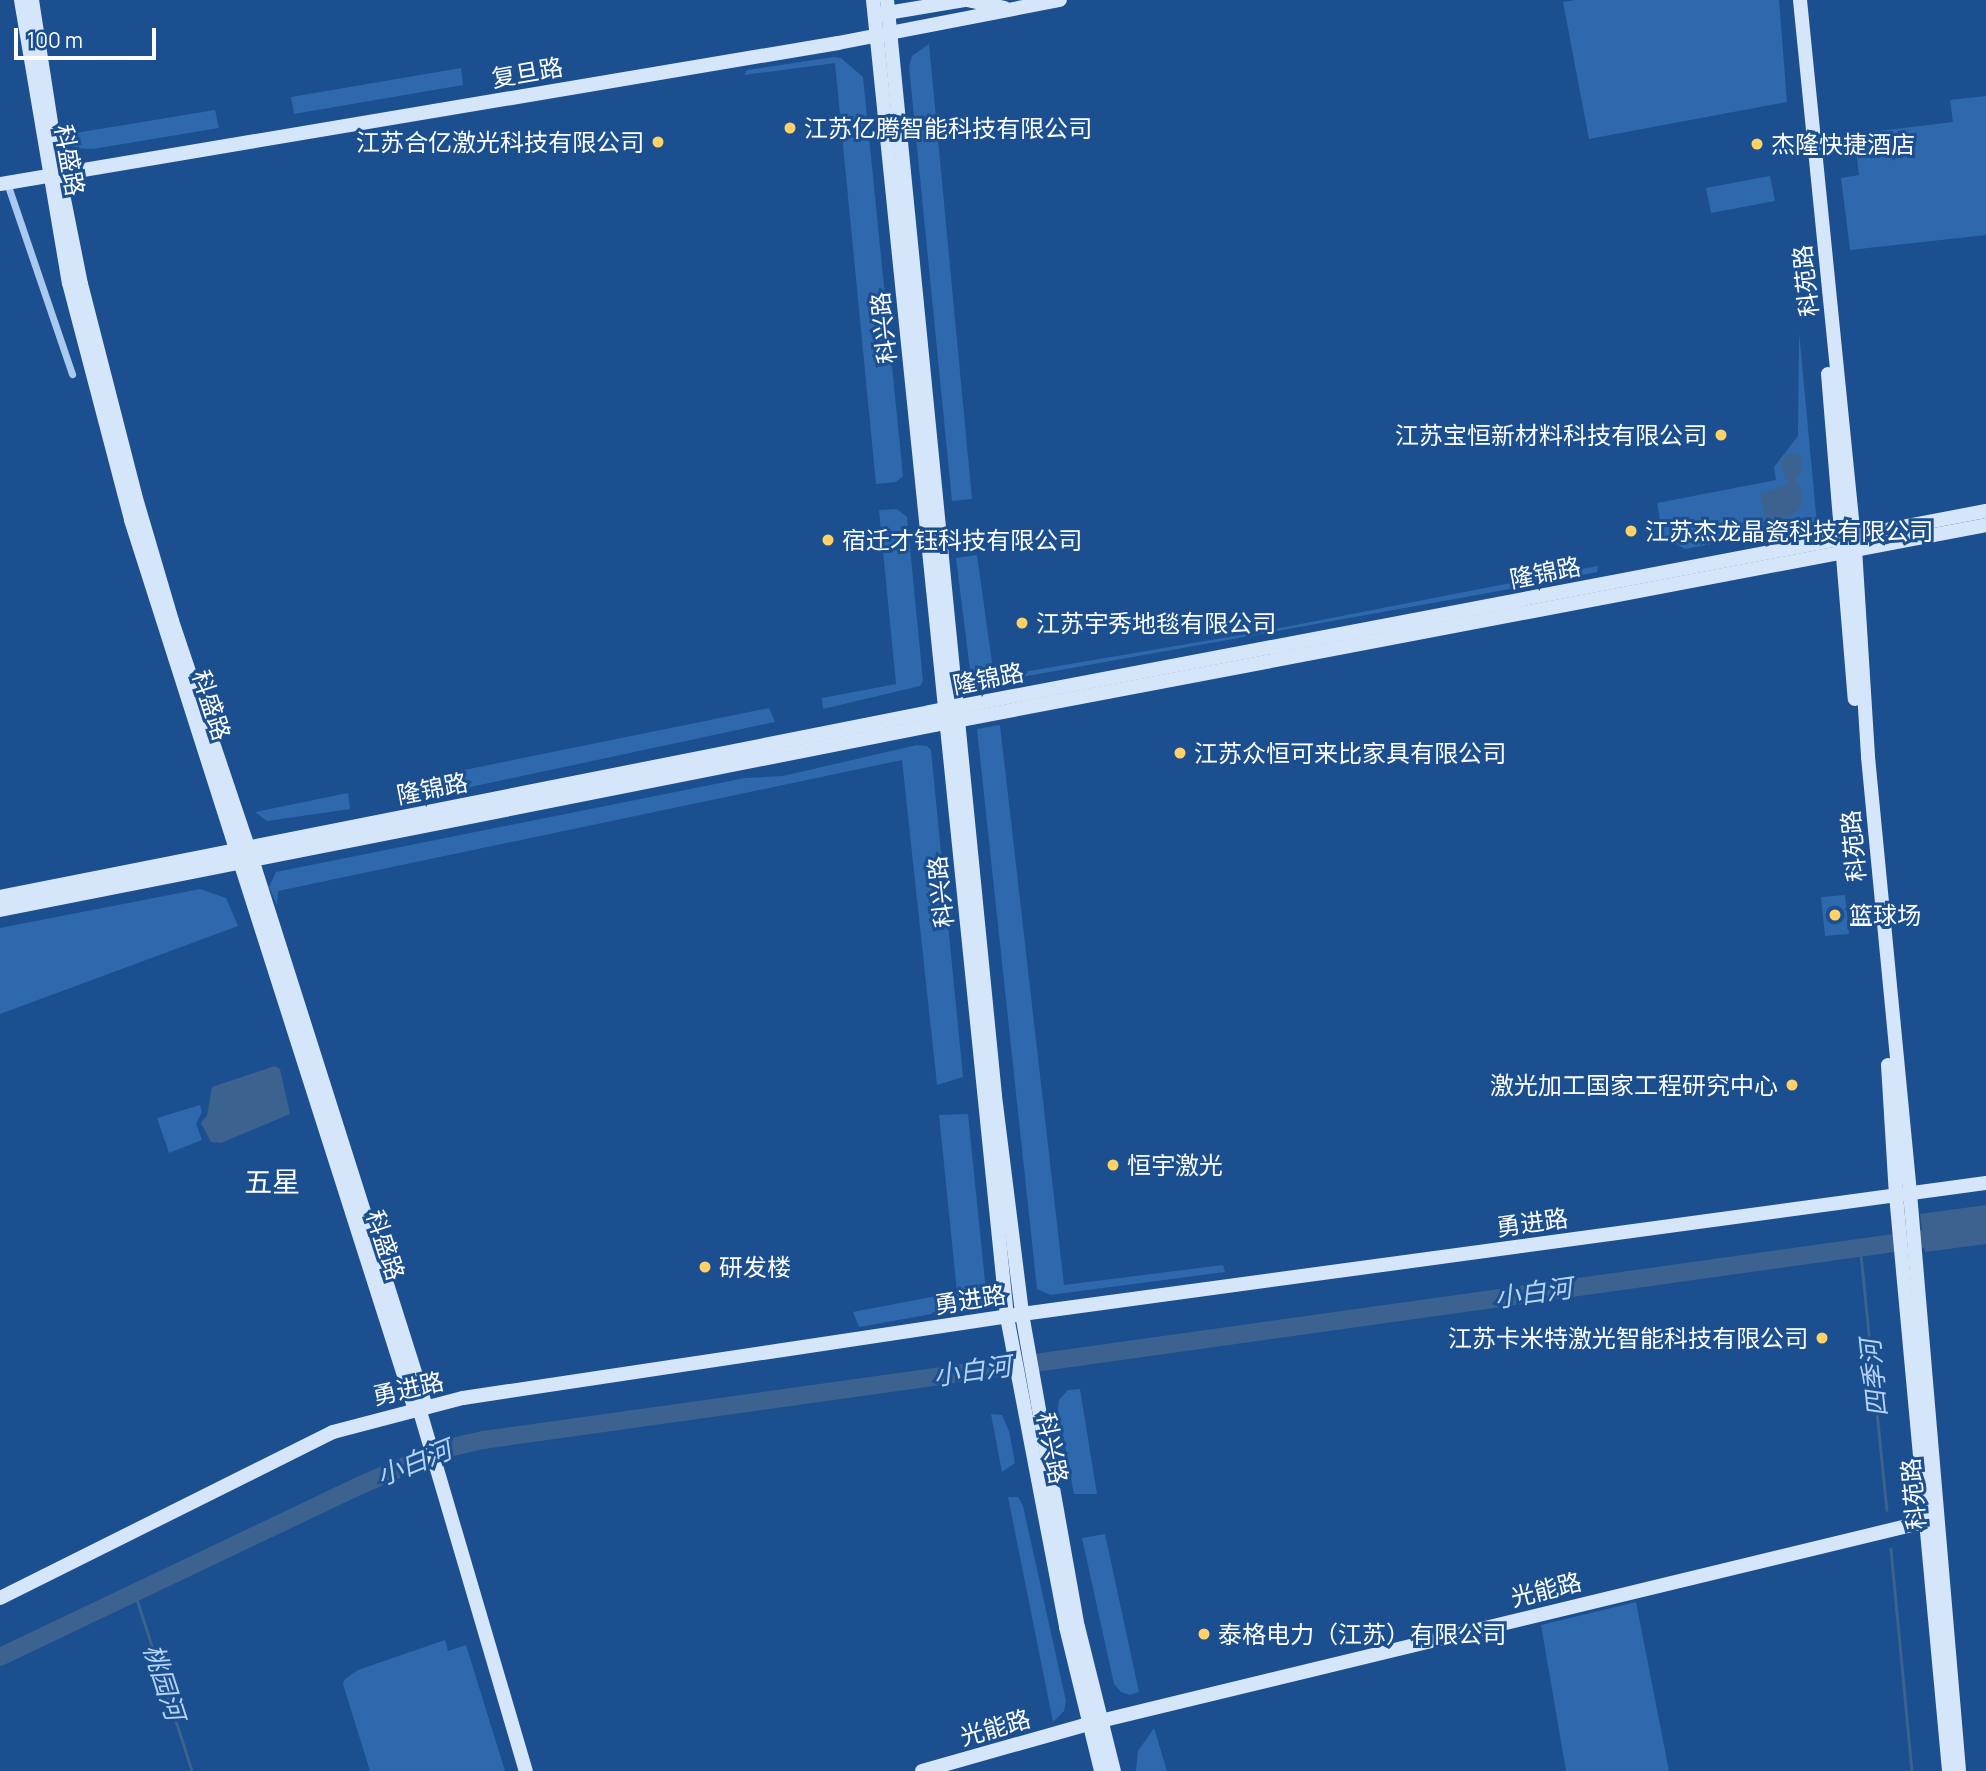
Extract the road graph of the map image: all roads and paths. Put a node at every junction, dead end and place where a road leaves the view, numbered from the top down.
1 (21, 0) edge
2 (32, 0) edge
3 (967, 0) edge
4 (1060, 0) edge
5 (1794, 0) edge
6 (1800, 0) edge
7 (881, 7) edge
8 (1012, 9) junction
9 (883, 34) junction
10 (54, 175) junction
11 (4, 184) edge
12 (72, 374) dead end
13 (1986, 511) edge
14 (1986, 525) edge
15 (1847, 544) junction
16 (951, 715) junction
17 (244, 855) junction
18 (0, 897) edge
19 (0, 910) edge
20 (1986, 1183) edge
21 (1904, 1202) junction
22 (1014, 1315) junction
23 (1018, 1338) junction
24 (420, 1408) junction
25 (1932, 1519) junction
26 (0, 1598) edge
27 (1094, 1722) junction
28 (526, 1771) edge
29 (922, 1771) edge
30 (1101, 1771) edge
31 (1114, 1771) edge
32 (1950, 1771) edge
33 (1959, 1771) edge

1 - 10 street, 科盛路
2 - 10 street, 科盛路
3 - 7 street
3 - 8 street
4 - 8 street, 复旦路
5 - 15 street, 科苑路
6 - 15 street, 科苑路
7 - 9 street, 科兴路
8 - 9 street, 复旦路
9 - 10 street, 复旦路
9 - 16 street, 科兴路
10 - 11 street, 复旦路
10 - 17 street, 科盛路
11 - 12 street
13 - 15 street, 隆锦路
14 - 15 street, 隆锦路
15 - 16 street, 隆锦路
15 - 21 street, 科苑路
16 - 17 street, 隆锦路
16 - 22 street, 科兴路
17 - 18 street, 隆锦路
17 - 19 street, 隆锦路
17 - 24 street, 科盛路
20 - 21 street, 勇进路
21 - 22 street, 勇进路
21 - 25 street, 科苑路
22 - 23 street, 科兴路
22 - 24 street, 勇进路
23 - 27 street, 科兴路
23 - 27 street, 科兴路
24 - 26 street, 勇进路
24 - 28 street, 科盛路
25 - 27 street, 光能路
25 - 32 street, 科苑路
25 - 33 street, 科苑路
27 - 29 street, 光能路
27 - 30 street, 科兴路
27 - 31 street, 科兴路

